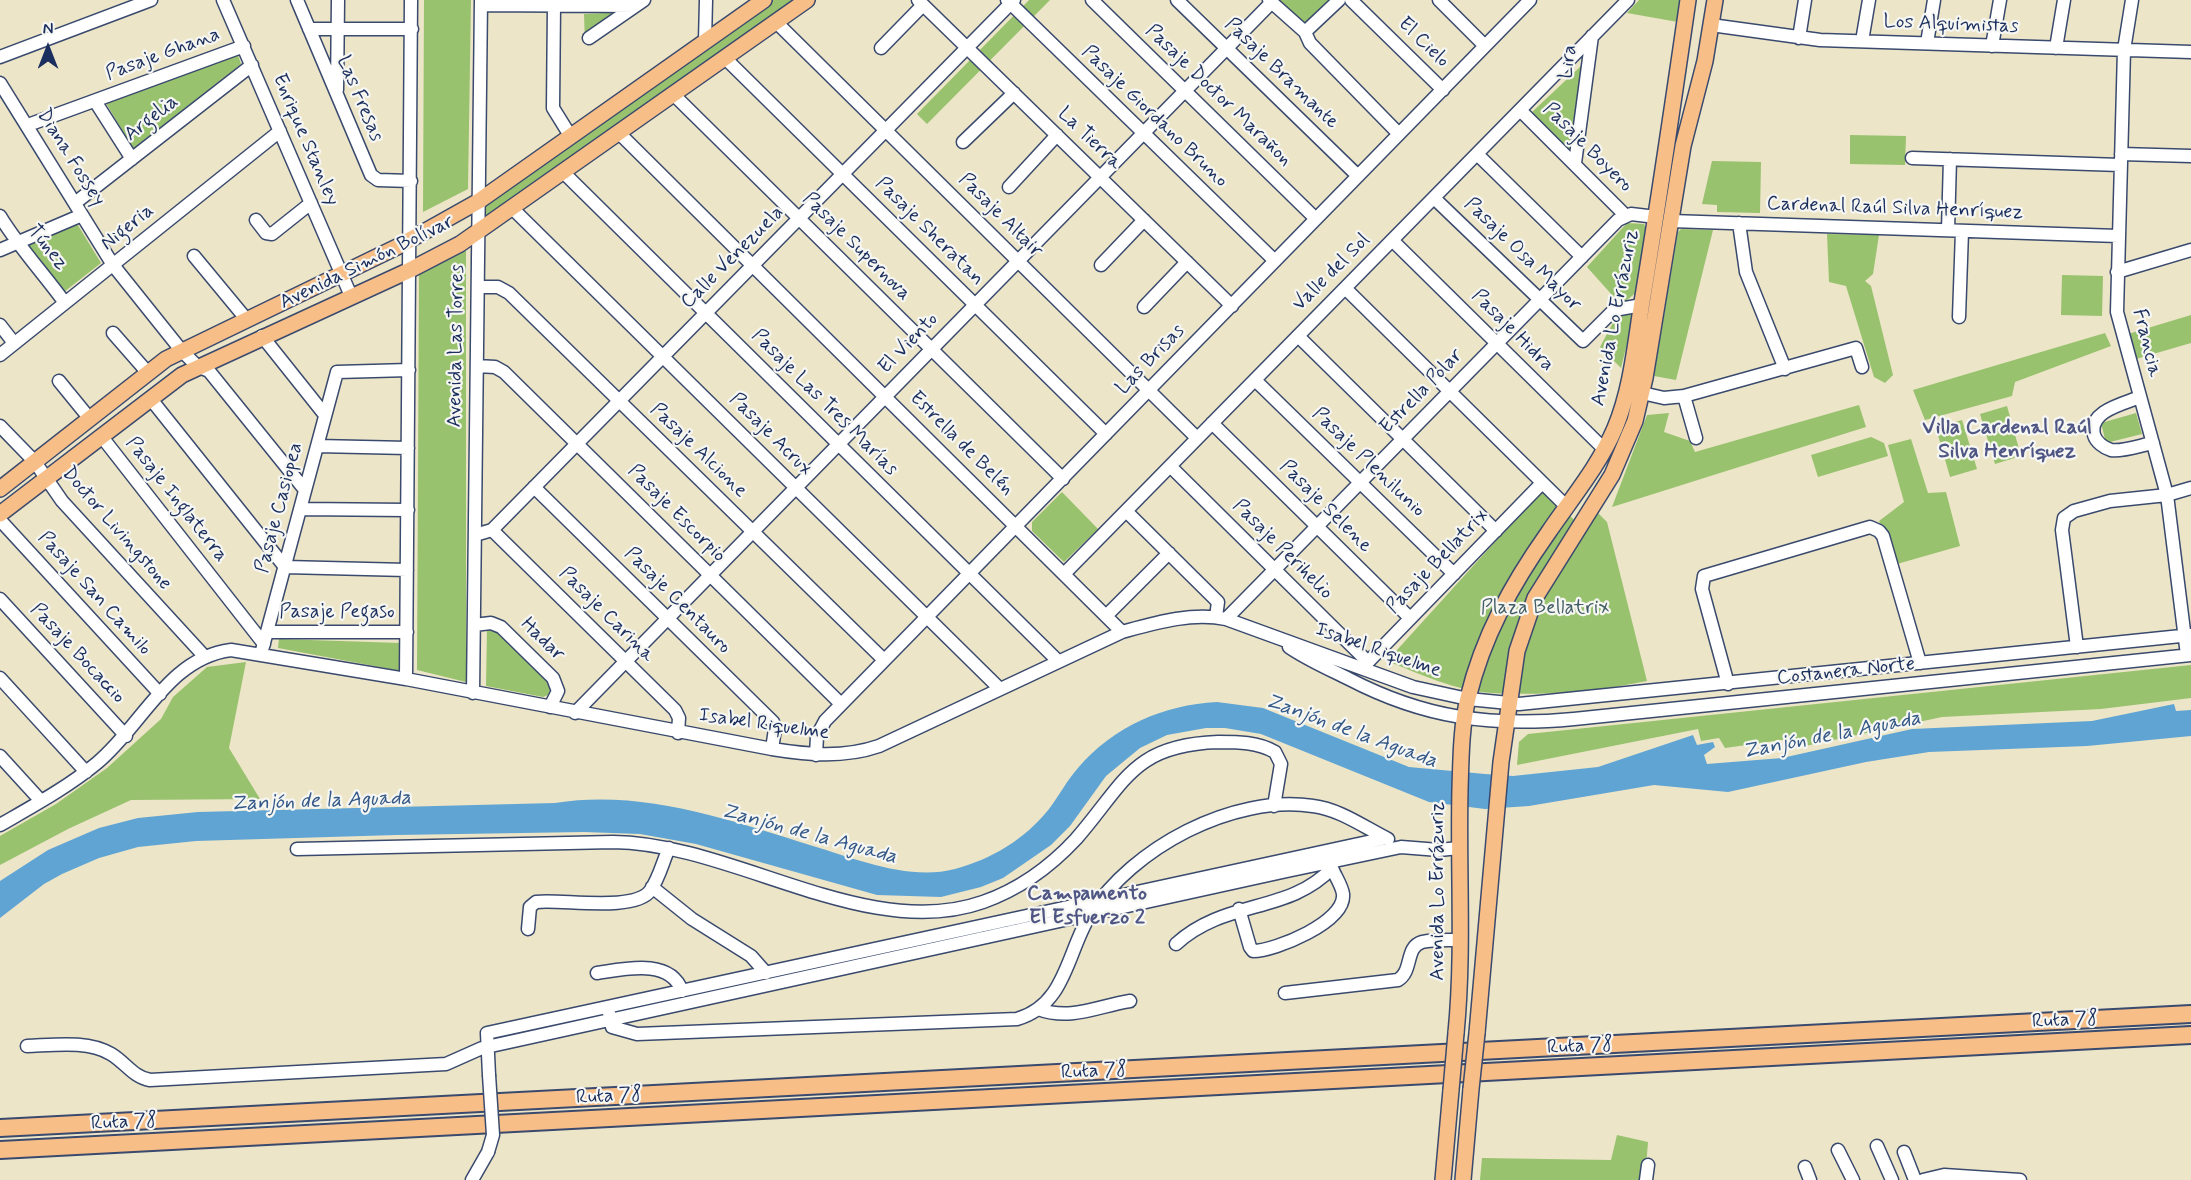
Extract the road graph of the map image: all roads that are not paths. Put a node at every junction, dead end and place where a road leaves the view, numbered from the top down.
1 (151, 0) edge
2 (223, 0) edge
3 (297, 0) edge
4 (338, 0) edge
5 (411, 0) edge
6 (706, 0) edge
7 (764, 0) edge
8 (807, 0) edge
9 (1092, 0) edge
10 (1177, 0) edge
11 (1339, 0) edge
12 (1351, 0) edge
13 (1439, 0) edge
14 (1628, 0) edge
15 (1688, 0) edge
16 (1715, 0) edge
17 (1805, 0) edge
18 (1869, 0) edge
19 (1934, 0) edge
20 (2000, 0) edge
21 (2064, 0) edge
22 (2132, 0) edge
23 (1010, 1) edge
24 (1270, 1) edge
25 (1527, 1) edge
26 (481, 2) edge
27 (921, 2) edge
28 (640, 3) edge
29 (554, 5) junction
30 (776, 22) junction
31 (1711, 25) junction
32 (309, 29) junction
33 (412, 29) junction
34 (338, 30) junction
35 (1305, 32) junction
36 (1593, 36) junction
37 (589, 38) dead end
38 (1799, 38) junction
39 (705, 41) junction
40 (1862, 41) junction
41 (1927, 43) junction
42 (244, 46) junction
43 (1485, 46) junction
44 (1992, 46) junction
45 (881, 48) dead end
46 (967, 48) junction
47 (1227, 48) junction
48 (2056, 48) junction
49 (2124, 50) junction
50 (2191, 50) edge
51 (0, 57) edge
52 (725, 58) junction
53 (252, 65) junction
54 (0, 83) edge
55 (1443, 90) junction
56 (1185, 91) junction
57 (1014, 93) junction
58 (674, 94) junction
59 (337, 97) junction
60 (95, 101) junction
61 (1520, 110) junction
62 (28, 125) junction
63 (280, 131) junction
64 (885, 131) junction
65 (619, 133) junction
66 (1143, 133) junction
67 (1399, 134) junction
68 (1057, 135) junction
69 (570, 137) junction
70 (963, 142) dead end
71 (1477, 154) junction
72 (2191, 156) edge
73 (1912, 158) dead end
74 (132, 159) junction
75 (1950, 159) junction
76 (2120, 159) junction
77 (1575, 163) junction
78 (563, 172) junction
79 (842, 174) junction
80 (1358, 176) junction
81 (1100, 177) junction
82 (411, 181) junction
83 (1009, 187) dead end
84 (1434, 198) junction
85 (479, 201) junction
86 (75, 203) junction
87 (311, 203) junction
88 (512, 208) junction
89 (82, 215) junction
90 (0, 216) edge
91 (1626, 216) junction
92 (799, 219) junction
93 (1316, 219) junction
94 (1664, 219) junction
95 (256, 220) dead end
96 (1144, 220) junction
97 (1739, 223) junction
98 (1948, 230) junction
99 (1962, 231) junction
100 (478, 232) junction
101 (2118, 236) junction
102 (410, 240) junction
103 (1392, 240) junction
104 (18, 242) junction
105 (0, 250) edge
106 (2191, 250) edge
107 (194, 256) dead end
108 (1582, 257) junction
109 (1018, 261) junction
110 (1275, 261) junction
111 (1186, 262) junction
112 (113, 265) junction
113 (1101, 265) dead end
114 (753, 266) junction
115 (410, 270) junction
116 (2117, 272) junction
117 (342, 275) junction
118 (477, 287) junction
119 (1345, 288) junction
120 (351, 296) junction
121 (1540, 300) junction
122 (65, 303) junction
123 (1642, 304) junction
124 (975, 305) junction
125 (1232, 306) junction
126 (1144, 307) dead end
127 (706, 313) junction
128 (1959, 317) dead end
129 (247, 320) junction
130 (0, 325) edge
131 (113, 333) dead end
132 (262, 336) junction
133 (1298, 336) junction
134 (15, 343) junction
135 (1496, 344) junction
136 (931, 349) junction
137 (181, 350) junction
138 (0, 355) edge
139 (663, 357) junction
140 (197, 366) junction
141 (477, 366) junction
142 (1862, 367) dead end
143 (1785, 369) junction
144 (409, 370) junction
145 (148, 373) junction
146 (1255, 380) junction
147 (59, 381) dead end
148 (1149, 390) junction
149 (1450, 392) junction
150 (1642, 393) junction
151 (885, 396) junction
152 (1684, 396) junction
153 (2140, 397) junction
154 (150, 398) junction
155 (619, 401) junction
156 (325, 415) junction
157 (90, 419) junction
158 (1212, 423) junction
159 (0, 426) edge
160 (1106, 434) junction
161 (102, 436) junction
162 (1197, 438) junction
163 (1696, 438) dead end
164 (1403, 439) junction
165 (2153, 443) junction
166 (577, 444) junction
167 (838, 444) junction
168 (317, 446) junction
169 (408, 448) junction
170 (1604, 449) junction
171 (35, 462) junction
172 (1170, 466) junction
173 (1063, 478) junction
174 (46, 479) junction
175 (1360, 483) junction
176 (1542, 483) junction
177 (534, 487) junction
178 (795, 488) junction
179 (2191, 488) edge
180 (0, 489) edge
181 (305, 490) junction
182 (2167, 495) junction
183 (1566, 506) junction
184 (300, 509) junction
185 (408, 510) junction
186 (1126, 511) junction
187 (0, 514) edge
188 (0, 520) edge
189 (1017, 526) junction
190 (1317, 526) junction
191 (492, 530) junction
192 (752, 531) junction
193 (1496, 531) junction
194 (475, 535) junction
195 (1169, 553) junction
196 (285, 567) junction
197 (407, 570) junction
198 (1274, 570) junction
199 (969, 574) junction
200 (1064, 574) junction
201 (1454, 574) junction
202 (710, 575) junction
203 (0, 599) edge
204 (1106, 616) junction
205 (927, 617) junction
206 (667, 618) junction
207 (1221, 618) junction
208 (1410, 618) junction
209 (474, 625) junction
210 (407, 632) junction
211 (1122, 632) junction
212 (2188, 635) edge
213 (1273, 636) junction
214 (264, 643) junction
215 (2078, 647) junction
216 (2189, 655) edge
217 (205, 657) junction
218 (884, 660) junction
219 (1058, 661) junction
220 (625, 662) junction
221 (1920, 663) junction
222 (1366, 666) junction
223 (0, 678) edge
224 (406, 680) junction
225 (1728, 684) junction
226 (1000, 690) junction
227 (473, 693) junction
228 (159, 694) junction
229 (1468, 699) junction
230 (1507, 703) junction
231 (841, 704) junction
232 (550, 707) junction
233 (575, 713) junction
234 (1464, 718) junction
235 (1505, 723) junction
236 (678, 733) junction
237 (126, 736) junction
238 (772, 749) junction
239 (816, 754) junction
240 (0, 756) edge
241 (86, 772) junction
242 (41, 801) junction
243 (1274, 806) junction
244 (0, 825) edge
245 (1386, 838) junction
246 (1401, 847) junction
247 (669, 848) junction
248 (1459, 848) junction
249 (297, 849) dead end
250 (1330, 860) junction
251 (652, 887) junction
252 (1102, 899) junction
253 (1239, 909) junction
254 (1090, 914) junction
255 (528, 929) dead end
256 (945, 940) junction
257 (1461, 940) junction
258 (1176, 944) dead end
259 (597, 973) dead end
260 (766, 973) junction
261 (781, 976) junction
262 (726, 988) junction
263 (682, 991) junction
264 (1285, 993) dead end
265 (1130, 1001) dead end
266 (1038, 1009) junction
267 (609, 1014) junction
268 (2191, 1014) edge
269 (2191, 1035) edge
270 (27, 1046) dead end
271 (488, 1047) junction
272 (0, 1128) edge
273 (1877, 1146) dead end
274 (0, 1150) edge
275 (1838, 1150) dead end
276 (1904, 1152) dead end
277 (1648, 1165) dead end
278 (1805, 1167) dead end
279 (1960, 1177) edge
280 (2007, 1179) edge
281 (472, 1180) edge
282 (1443, 1180) edge
283 (1463, 1180) edge
284 (1646, 1180) edge
285 (1810, 1180) edge
286 (1853, 1180) edge
287 (1892, 1180) edge
288 (1915, 1180) edge
289 (1923, 1180) edge
290 (2020, 1180) edge

1 - 51 street
2 - 42 street, Enrique Stanley
3 - 32 street, Las Fresas
4 - 34 street
5 - 33 street
6 - 39 street
7 - 39 main road, Avenida Simón Bolívar
8 - 30 main road, Avenida Simón Bolívar
9 - 56 street, Pasaje Doctor Marañon
10 - 47 street, Pasaje Bramante
11 - 35 street
12 - 55 street, El Cielo
13 - 43 street
14 - 36 street, Valle del Sol
15 - 94 main road, Avenida Lo Errázuriz
16 - 31 main road, Avenida Lo Errázuriz
17 - 38 street
18 - 40 street
19 - 41 street
20 - 44 street
21 - 48 street
22 - 49 street, Francia
23 - 46 street, Calle Venezuela
23 - 66 street, Pasaje Giordano Bruno
24 - 35 street
24 - 47 street, El Viento
25 - 43 street, Las Brisas
26 - 29 street
26 - 85 street, Avenida Las Torres
27 - 45 street
27 - 46 street, La Tierra
28 - 29 street
28 - 37 street
29 - 69 street
30 - 52 main road, Avenida Simón Bolívar
30 - 64 street, Pasaje Altair
31 - 38 street, Los Alquimistas
31 - 94 main road, Avenida Lo Errázuriz
32 - 34 street
32 - 59 street, Las Fresas
33 - 34 street
33 - 82 street
34 - 59 street
35 - 67 street
36 - 61 street, Valle del Sol
36 - 77 street, Lira
38 - 40 street, Los Alquimistas
39 - 69 main road, Avenida Simón Bolívar
40 - 41 street, Los Alquimistas
41 - 44 street, Los Alquimistas
42 - 53 street, Enrique Stanley
42 - 60 street, Pasaje Ghana
43 - 55 street, Las Brisas
44 - 48 street, Los Alquimistas
46 - 57 street, La Tierra
46 - 64 street, Calle Venezuela
47 - 56 street, El Viento
47 - 80 street, Pasaje Bramante
48 - 49 street, Los Alquimistas
49 - 50 street, Los Alquimistas
49 - 76 street, Francia
52 - 58 main road, Avenida Simón Bolívar
52 - 79 street, Pasaje Sheratan
53 - 63 street, Enrique Stanley
53 - 74 street, Argelia
54 - 62 street, Diana Fossey
55 - 67 street, Las Brisas
56 - 66 street, El Viento
56 - 93 street, Pasaje Doctor Marañon
57 - 68 street, La Tierra
57 - 70 street
58 - 65 main road, Avenida Simón Bolívar
58 - 92 street, Pasaje Supernova
59 - 82 street, Las Fresas
60 - 62 street, Pasaje Ghana
60 - 74 street
61 - 71 street, Valle del Sol
61 - 77 street, Pasaje Boyero
62 - 86 street, Diana Fossey
63 - 87 street, Enrique Stanley
63 - 112 street, Nigeria
64 - 79 street, Calle Venezuela
64 - 109 street, Pasaje Altair
65 - 78 main road, Avenida Simón Bolívar
65 - 114 street, Estrella de Belén
66 - 81 street, El Viento
66 - 110 street, Pasaje Giordano Bruno
67 - 80 street, Las Brisas
68 - 81 street, La Tierra
68 - 83 street
69 - 85 main road, Avenida Simón Bolívar
71 - 84 street, Valle del Sol
71 - 108 street
72 - 76 street
73 - 75 street
74 - 86 street, Argelia
75 - 76 street
75 - 98 street
76 - 101 street, Francia
77 - 91 street, Pasaje Boyero
78 - 88 main road, Avenida Simón Bolívar
78 - 127 street, Pasaje Las Tres Marías
79 - 92 street, Calle Venezuela
79 - 124 street, Pasaje Sheratan
80 - 93 street, Las Brisas
81 - 96 street, La Tierra
81 - 109 street, El Viento
82 - 102 street
84 - 103 street, Valle del Sol
84 - 121 street, Pasaje Osa Mayor
85 - 100 street, Avenida Las Torres
85 - 102 main road, Avenida Simón Bolívar
86 - 89 street, Diana Fossey
87 - 95 street
87 - 117 street, Enrique Stanley
88 - 100 main road, Avenida Simón Bolívar
88 - 139 street, Pasaje Acrux
89 - 104 street
89 - 112 street, Diana Fossey
90 - 104 street, Túnez
91 - 94 street
91 - 108 street, Estrella Polar
92 - 114 street, Calle Venezuela
92 - 136 street, Pasaje Supernova
93 - 110 street, Las Brisas
94 - 97 street, Cardenal Raúl Silva Henríquez
94 - 123 main road, Avenida Lo Errázuriz
94 - 150 main road, Avenida Lo Errázuriz
96 - 111 street, La Tierra
96 - 113 street
97 - 98 street, Cardenal Raúl Silva Henríquez
97 - 143 street
98 - 99 street, Cardenal Raúl Silva Henríquez
99 - 101 street, Cardenal Raúl Silva Henríquez
99 - 128 street
100 - 115 main road, Avenida Simón Bolívar
100 - 118 street, Avenida Las Torres
101 - 116 street, Francia
102 - 115 street
102 - 117 main road, Avenida Simón Bolívar
103 - 119 street, Valle del Sol
103 - 135 street, Pasaje Hidra
104 - 105 street
104 - 122 street, Túnez
106 - 116 street
107 - 129 street
108 - 121 street, Estrella Polar
109 - 124 street, El Viento
109 - 148 street, Pasaje Altair
110 - 125 street, Las Brisas
111 - 125 street, La Tierra
111 - 126 street
112 - 122 street, Nigeria
112 - 137 street, Diana Fossey
114 - 127 street, Calle Venezuela
114 - 151 street, Estrella de Belén
115 - 120 main road, Avenida Simón Bolívar
115 - 144 street
116 - 153 street, Francia
117 - 120 street, Enrique Stanley
117 - 129 main road, Avenida Simón Bolívar
118 - 141 street, Avenida Las Torres
118 - 155 street, Pasaje Alcione
119 - 133 street, Valle del Sol
119 - 149 street
120 - 132 main road, Avenida Simón Bolívar
121 - 123 street, Pasaje Osa Mayor
121 - 135 street, Estrella Polar
122 - 134 street, Nigeria
123 - 170 main road, Avenida Lo Errázuriz
124 - 136 street, El Viento
124 - 160 street, Pasaje Sheratan
125 - 148 street, Las Brisas
127 - 139 street, Calle Venezuela
127 - 167 street, Pasaje Las Tres Marías
129 - 137 main road, Avenida Simón Bolívar
130 - 134 street
131 - 145 street
132 - 140 main road, Avenida Simón Bolívar
132 - 156 street
133 - 146 street, Valle del Sol
133 - 164 street
134 - 138 street, Nigeria
135 - 149 street, Estrella Polar
135 - 170 street, Pasaje Hidra
136 - 151 street, El Viento
136 - 173 street, Pasaje Supernova
137 - 140 street, Diana Fossey
137 - 145 main road, Avenida Simón Bolívar
139 - 155 street, Calle Venezuela
139 - 178 street, Pasaje Acrux
140 - 154 main road, Avenida Simón Bolívar
140 - 181 street, Diana Fossey
141 - 166 street, Pasaje Escorpio
141 - 194 street, Avenida Las Torres
142 - 143 street
143 - 152 street
144 - 156 street, Pasaje Casiopea
144 - 169 street
145 - 157 main road, Avenida Simón Bolívar
146 - 158 street, Valle del Sol
146 - 175 street, Pasaje Plenilunio
147 - 157 street
148 - 160 street, Las Brisas
148 - 162 street, Pasaje Altair
149 - 164 street, Estrella Polar
149 - 176 street
150 - 152 street
150 - 230 main road, Avenida Lo Errázuriz
151 - 167 street, El Viento
151 - 189 street, Estrella de Belén
152 - 163 street
153 - 165 street, Francia
153 - 165 street
154 - 161 main road, Avenida Simón Bolívar
154 - 196 street
155 - 166 street, Calle Venezuela
155 - 192 street, Pasaje Alcione
156 - 168 street, Pasaje Casiopea
157 - 171 main road, Avenida Simón Bolívar
158 - 162 street, Valle del Sol
158 - 190 street, Pasaje Selene
159 - 171 street, Doctor Livingstone
160 - 173 street, Las Brisas
161 - 174 main road, Avenida Simón Bolívar
161 - 214 street, Pasaje Inglaterra
162 - 172 street, Valle del Sol
164 - 175 street, Estrella Polar
164 - 193 street
165 - 182 street, Francia
166 - 177 street, Calle Venezuela
166 - 202 street, Pasaje Escorpio
167 - 178 street, El Viento
167 - 199 street, Pasaje Las Tres Marías
168 - 169 street
168 - 181 street, Pasaje Casiopea
169 - 185 street
170 - 183 main road, Avenida Lo Errázuriz
171 - 174 street, Doctor Livingstone
171 - 180 main road, Avenida Simón Bolívar
172 - 186 street, Valle del Sol
172 - 198 street, Pasaje Perihelio
173 - 189 street, Las Brisas
174 - 187 main road, Avenida Simón Bolívar
174 - 217 street, Doctor Livingstone
175 - 190 street, Estrella Polar
175 - 201 street, Pasaje Plenilunio
176 - 183 street
176 - 193 street, Pasaje Bellatrix
177 - 191 street, Calle Venezuela
177 - 206 street, Pasaje Centauro
178 - 192 street, El Viento
178 - 205 street, Pasaje Acrux
179 - 182 street
181 - 184 street, Pasaje Casiopea
182 - 212 street, Francia
182 - 215 street
183 - 229 main road, Avenida Lo Errázuriz
184 - 185 street
184 - 196 street, Pasaje Casiopea
185 - 197 street
186 - 195 street
186 - 200 street, Valle del Sol
188 - 228 street, Pasaje San Camilo
189 - 199 street, Las Brisas
189 - 200 street, Estrella de Belén
190 - 198 street, Estrella Polar
190 - 208 street, Pasaje Selene
191 - 194 street, Calle Venezuela
191 - 220 street, Pasaje Carina
192 - 202 street, El Viento
192 - 218 street, Pasaje Alcione
193 - 201 street, Pasaje Bellatrix
194 - 209 street, Avenida Las Torres
195 - 204 street
195 - 207 street
196 - 197 street
196 - 214 street, Pasaje Casiopea
197 - 210 street
198 - 207 street, Estrella Polar
198 - 222 street, Pasaje Perihelio
199 - 205 street, Las Brisas
199 - 219 street, Pasaje Las Tres Marías
200 - 204 street, Estrella de Belén
201 - 208 street, Pasaje Bellatrix
202 - 206 street, El Viento
202 - 231 street, Pasaje Escorpio
203 - 237 street, Pasaje Bocaccio
204 - 211 street, Estrella de Belén
205 - 218 street, Las Brisas
205 - 226 street, Pasaje Acrux
206 - 220 street, El Viento
206 - 238 street, Pasaje Centauro
207 - 211 street, Isabel Riquelme
207 - 213 street, Isabel Riquelme
208 - 222 street, Pasaje Bellatrix
209 - 227 street, Avenida Las Torres
209 - 232 street, Hadar
210 - 214 street, Pasaje Pegaso
210 - 224 street
211 - 219 street, Isabel Riquelme
212 - 215 street, Costanera Norte
212 - 216 street, Francia
213 - 222 street, Isabel Riquelme
213 - 234 street, Isabel Riquelme
214 - 217 street
214 - 224 street, Isabel Riquelme
215 - 221 street, Costanera Norte
216 - 235 street, Costanera Norte
217 - 228 street
218 - 231 street, Las Brisas
219 - 226 street, Isabel Riquelme
220 - 233 street, El Viento
220 - 236 street, Pasaje Carina
221 - 225 street, Costanera Norte
221 - 225 street
222 - 229 street, Isabel Riquelme
223 - 241 street
224 - 227 street, Isabel Riquelme
225 - 230 street, Costanera Norte
226 - 239 street, Isabel Riquelme
227 - 232 street, Isabel Riquelme
228 - 237 street
229 - 230 street, Isabel Riquelme
229 - 234 main road, Avenida Lo Errázuriz
230 - 235 main road, Avenida Lo Errázuriz
231 - 239 street, Las Brisas
232 - 233 street, Isabel Riquelme
233 - 236 street, Isabel Riquelme
234 - 235 street, Isabel Riquelme
234 - 248 main road, Avenida Lo Errázuriz
235 - 283 main road, Avenida Lo Errázuriz, bridge
236 - 238 street, Isabel Riquelme
237 - 241 street
238 - 239 street, Isabel Riquelme
240 - 242 street
241 - 242 street
242 - 244 street
243 - 245 street
243 - 247 street
243 - 252 street
245 - 246 street
245 - 250 street
246 - 248 street
246 - 250 street
247 - 249 street
247 - 251 street
248 - 257 main road, Avenida Lo Errázuriz
250 - 252 street
250 - 253 street
250 - 253 street
250 - 254 street
251 - 255 street
251 - 260 street
252 - 254 street
252 - 256 street
253 - 258 street
254 - 256 street
254 - 266 street
256 - 261 street
257 - 264 street
257 - 282 main road, Avenida Lo Errázuriz, bridge
259 - 263 street
260 - 261 street
260 - 262 street
261 - 262 street
262 - 263 street
262 - 267 street
263 - 267 street
265 - 266 street
266 - 267 street
267 - 271 street
267 - 271 street
268 - 272 highway, Ruta 78
269 - 274 highway, Ruta 78
270 - 271 street
271 - 281 street, bridge
273 - 287 street
275 - 286 street
276 - 288 street
277 - 284 street
278 - 285 street
279 - 280 street
279 - 289 street
280 - 290 street

